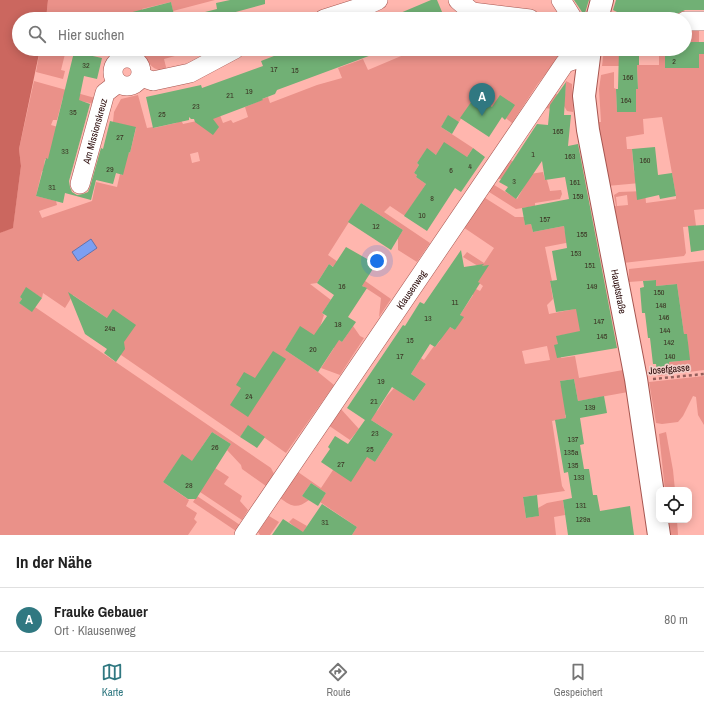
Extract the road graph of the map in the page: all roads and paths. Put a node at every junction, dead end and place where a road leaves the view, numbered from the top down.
1 (378, 0) edge
2 (458, 0) edge
3 (561, 0) edge
4 (602, 0) edge
5 (346, 12) edge
6 (472, 12) edge
7 (569, 12) edge
8 (598, 12) edge
9 (704, 20) edge
10 (692, 21) edge
11 (222, 56) edge
12 (584, 56) edge
13 (589, 56) edge
14 (141, 77) junction
15 (118, 83) junction
16 (80, 184) dead end
17 (704, 374) edge
18 (636, 379) junction
19 (244, 535) edge
20 (659, 535) edge

1 - 5 street
2 - 6 street
3 - 7 street
4 - 8 main road
9 - 10 street
11 - 14 street
12 - 19 street, Klausenweg
13 - 18 main road, Hauptstraße
14 - 15 street
14 - 15 street
15 - 16 street, Am Missionskreuz
17 - 18 path, Josefgasse
18 - 20 main road, Hauptstraße

